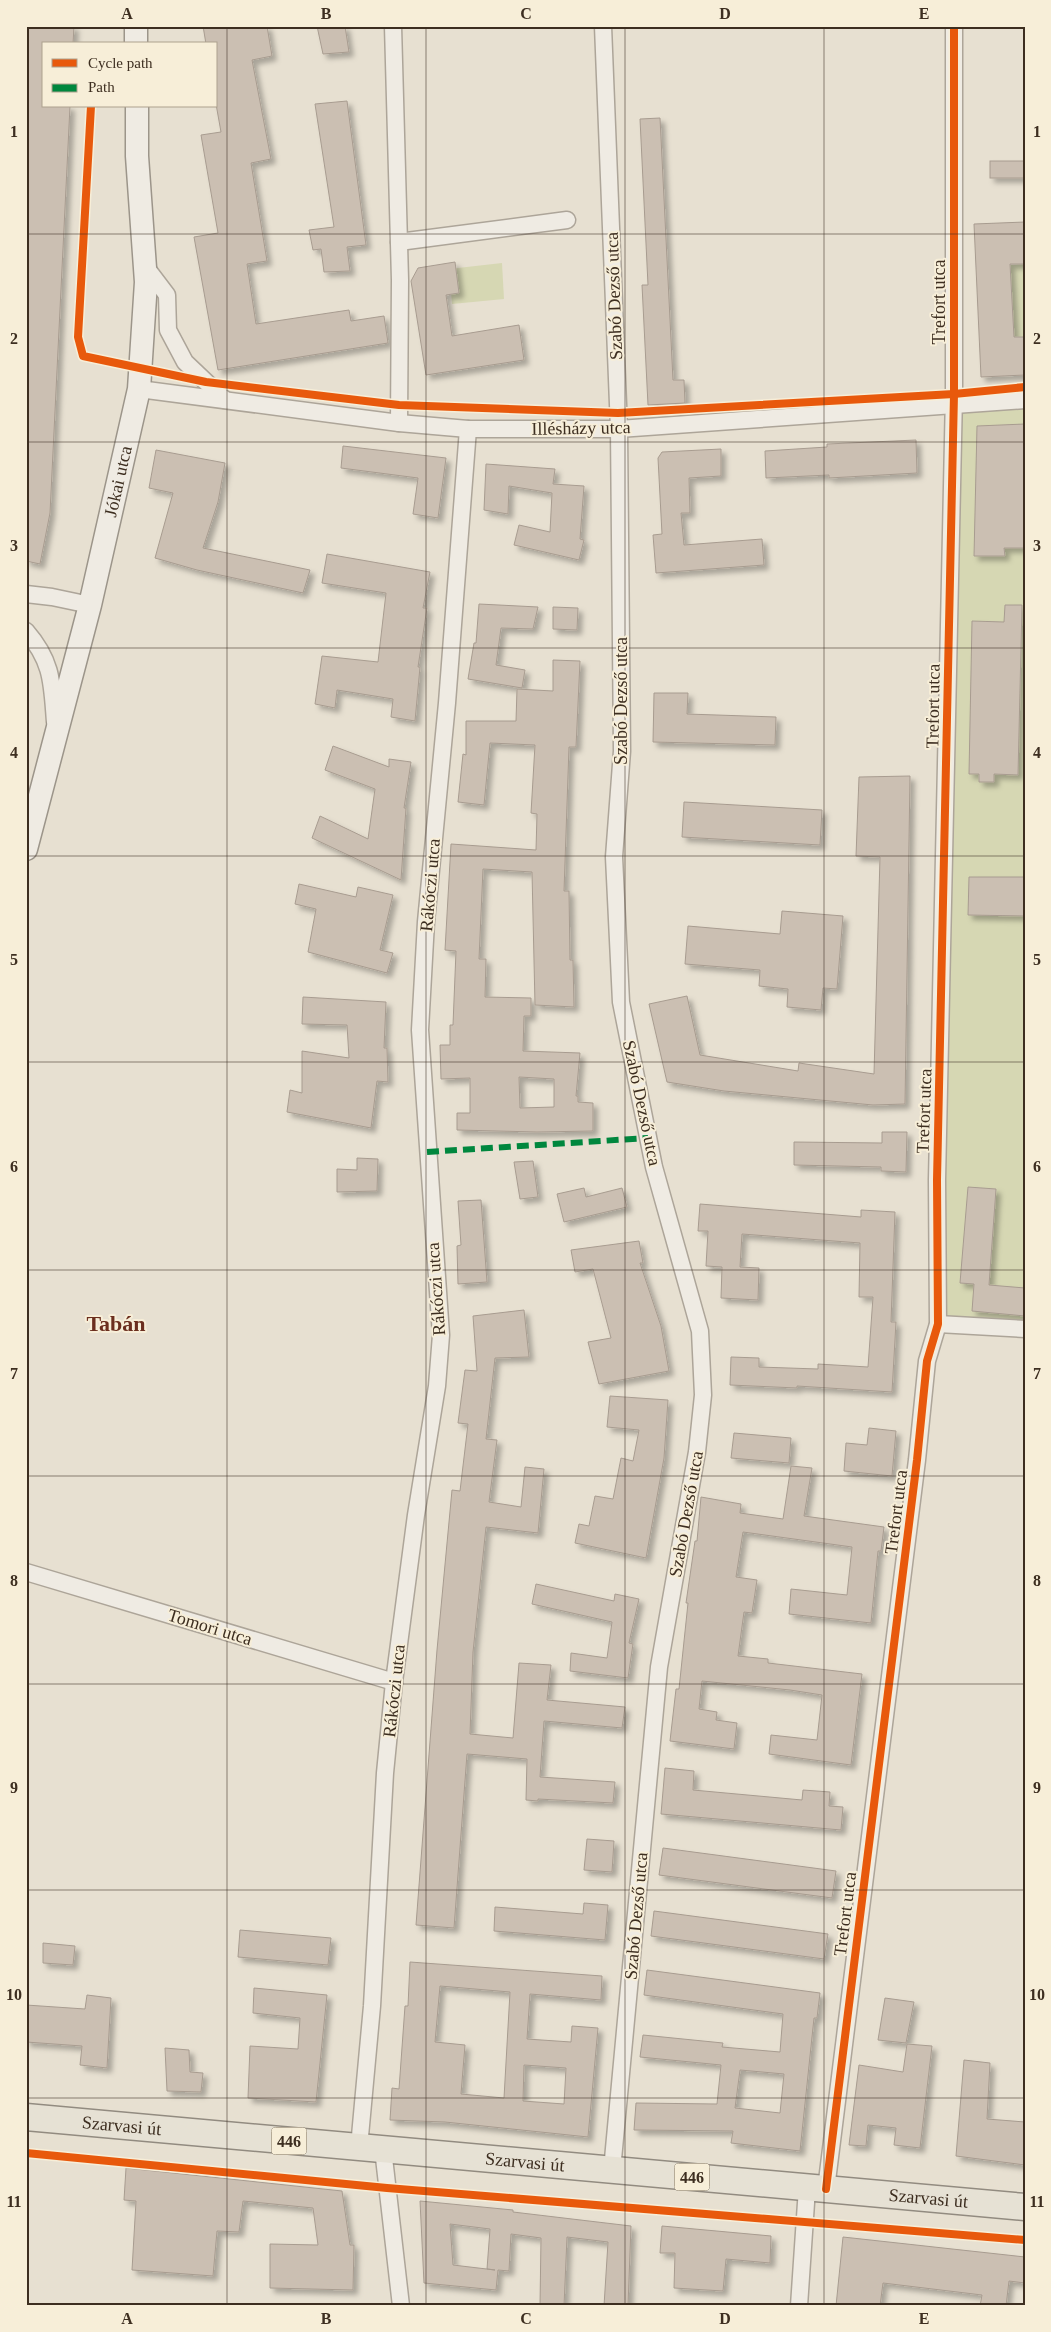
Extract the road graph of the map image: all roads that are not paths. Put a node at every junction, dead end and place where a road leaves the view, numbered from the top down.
1 (136, 26) edge
2 (394, 26) edge
3 (603, 26) edge
4 (954, 26) edge
5 (136, 42) edge
6 (137, 108) edge
7 (567, 220) dead end
8 (399, 242) junction
9 (145, 266) junction
10 (139, 389) junction
11 (225, 400) junction
12 (1025, 400) edge
13 (953, 407) junction
14 (399, 423) junction
15 (468, 429) junction
16 (619, 429) junction
17 (26, 594) edge
18 (90, 605) junction
19 (26, 631) edge
20 (56, 735) junction
21 (26, 849) edge
22 (938, 1324) junction
23 (1025, 1329) edge
24 (26, 1572) edge
25 (394, 1682) junction
26 (26, 2117) edge
27 (371, 2148) junction
28 (612, 2170) junction
29 (817, 2189) junction
30 (1025, 2207) edge
31 (401, 2306) edge
32 (799, 2306) edge

1 - 5 main road
2 - 8 street
3 - 16 street, Szabó Dezső utca
4 - 13 street, Trefort utca
6 - 9 main road, Jókai utca
7 - 8 street
8 - 14 street
9 - 10 main road, Jókai utca
9 - 11 street
10 - 11 street, Illésházy utca
10 - 18 main road, Jókai utca
11 - 14 street, Illésházy utca
12 - 13 street, Illésházy utca
13 - 16 street, Illésházy utca
13 - 22 street, Trefort utca
14 - 15 street, Illésházy utca
15 - 16 street, Illésházy utca
15 - 25 street, Rákóczi utca
16 - 28 street, Szabó Dezső utca
17 - 18 street
18 - 20 main road, Jókai utca
19 - 20 street
20 - 21 main road, Jókai utca
22 - 23 street
22 - 29 street, Trefort utca
24 - 25 street, Tomori utca
25 - 27 street, Rákóczi utca
26 - 27 main road, Szarvasi út / 446
27 - 28 main road, Szarvasi út / 446
27 - 31 street, Rákóczi utca
28 - 29 main road, Szarvasi út / 446
29 - 30 main road, Szarvasi út / 446
29 - 32 street, Trefort utca

